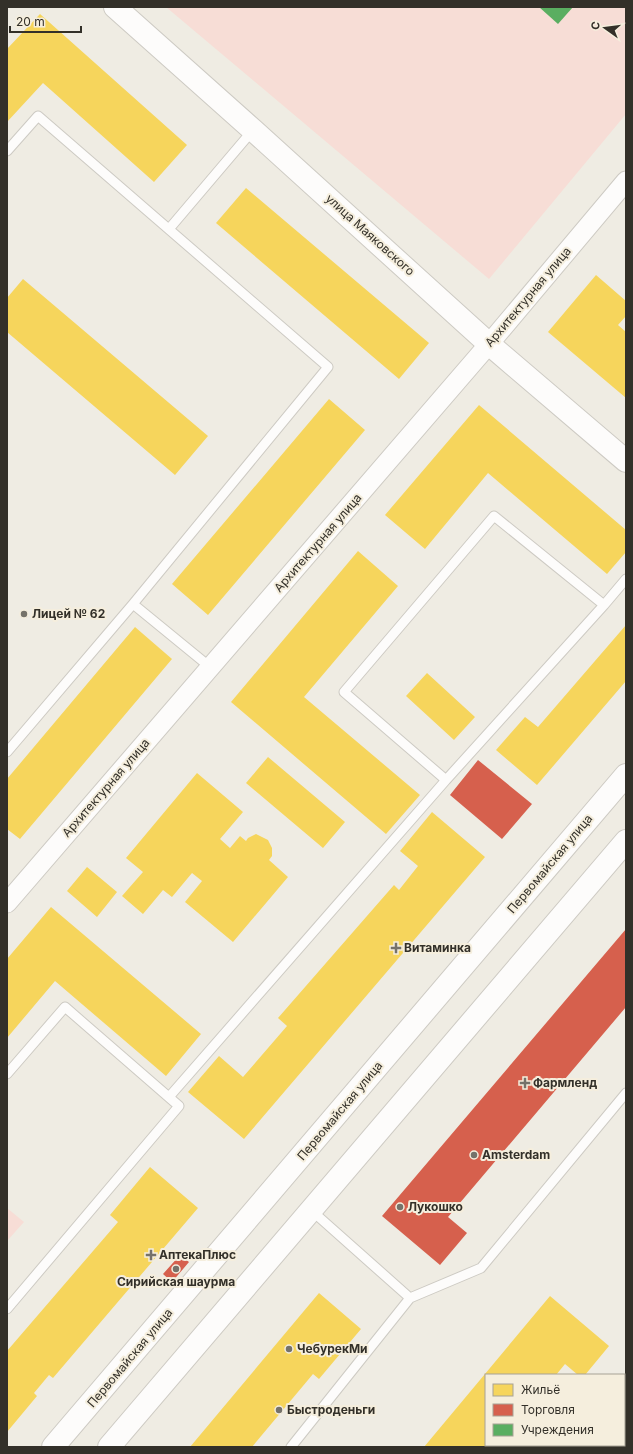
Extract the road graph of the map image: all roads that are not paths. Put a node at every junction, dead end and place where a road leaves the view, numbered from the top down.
1 (115, 7) edge
2 (253, 130) junction
3 (7, 151) edge
4 (626, 180) edge
5 (169, 229) junction
6 (489, 344) junction
7 (626, 461) edge
8 (626, 579) edge
9 (133, 604) junction
10 (604, 605) junction
11 (210, 667) junction
12 (7, 752) edge
13 (626, 775) edge
14 (446, 780) junction
15 (626, 841) edge
16 (7, 903) edge
17 (7, 1074) edge
18 (626, 1093) edge
19 (169, 1097) junction
20 (311, 1210) junction
21 (410, 1298) junction
22 (7, 1309) edge
23 (53, 1447) edge
24 (109, 1447) edge
25 (292, 1447) edge

1 - 2 main road, улица Маяковского
2 - 5 lane
2 - 6 main road, улица Маяковского
3 - 5 lane
4 - 6 street, Архитектурная улица
5 - 9 lane
6 - 7 main road, улица Маяковского
6 - 11 street, Архитектурная улица
8 - 10 lane
9 - 11 lane
9 - 12 lane
10 - 14 lane
10 - 14 lane
11 - 16 street, Архитектурная улица
13 - 23 main road, Первомайская улица
14 - 19 lane
15 - 20 main road
17 - 19 lane
18 - 21 lane
19 - 22 lane
20 - 21 lane
20 - 24 main road
21 - 25 lane

